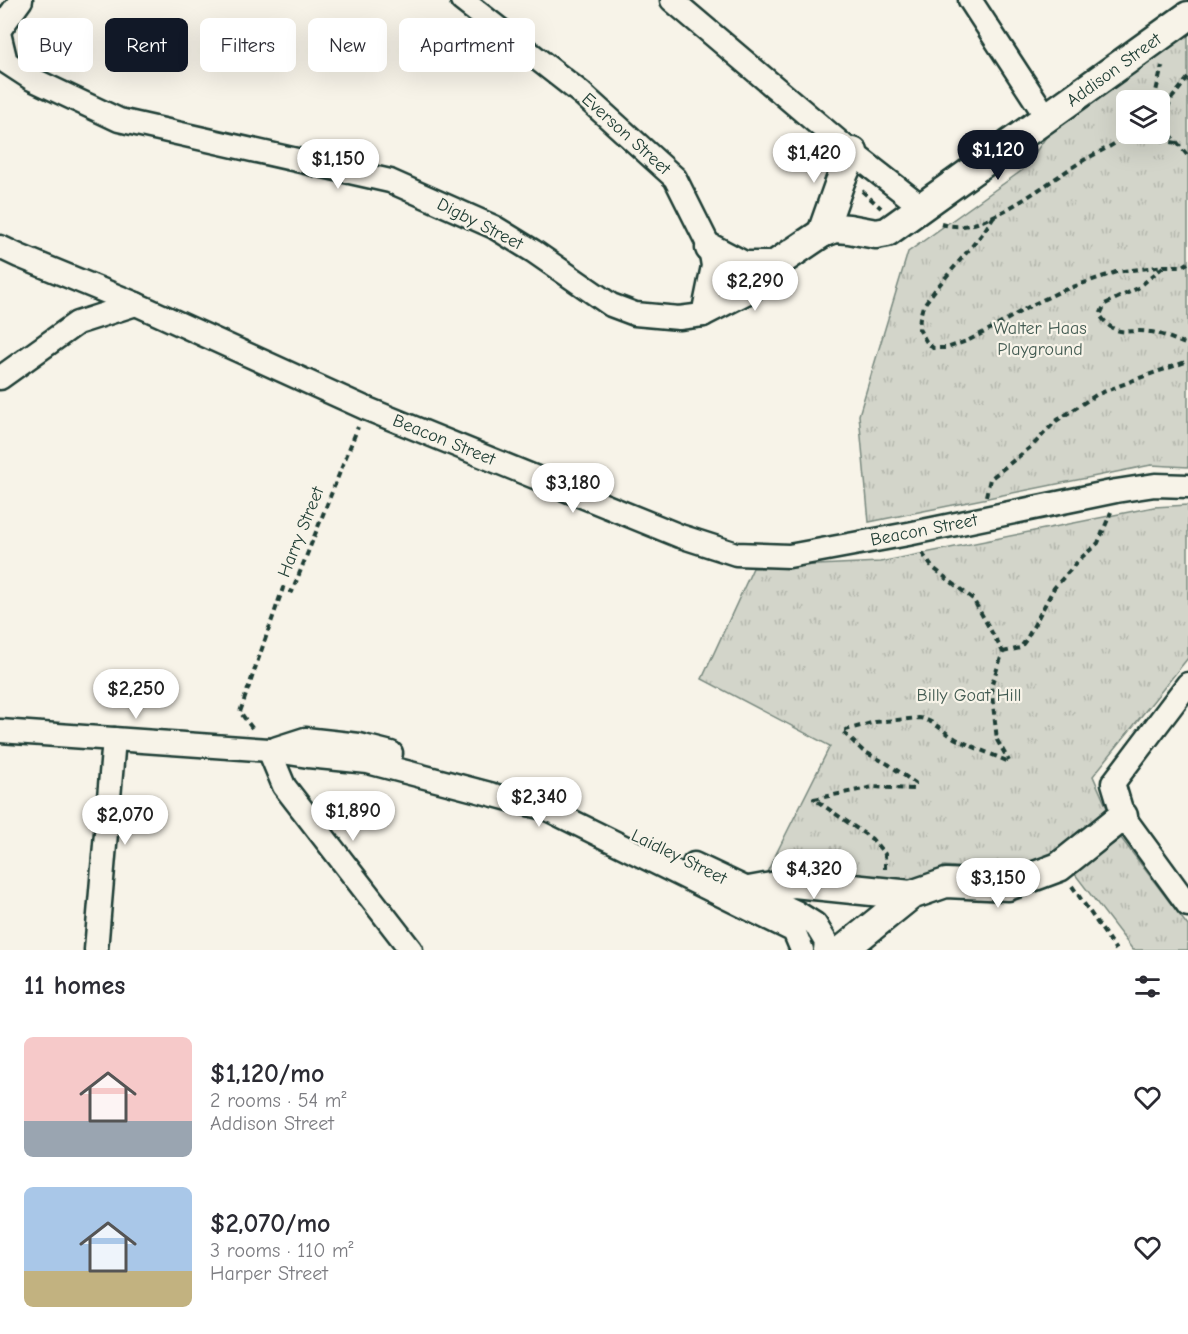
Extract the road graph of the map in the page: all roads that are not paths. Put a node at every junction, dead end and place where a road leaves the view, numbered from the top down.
1 (21, 0) edge
2 (462, 0) edge
3 (672, 0) edge
4 (970, 0) edge
5 (1188, 16) edge
6 (0, 28) edge
7 (0, 37) edge
8 (3, 63) edge
9 (1047, 118) junction
10 (853, 152) junction
11 (930, 215) junction
12 (822, 233) junction
13 (0, 247) edge
14 (710, 248) junction
15 (773, 266) junction
16 (136, 304) junction
17 (703, 315) junction
18 (0, 378) edge
19 (1188, 486) edge
20 (1188, 684) edge
21 (0, 731) edge
22 (114, 739) junction
23 (269, 750) junction
24 (1123, 816) junction
25 (749, 891) junction
26 (911, 895) junction
27 (1188, 905) edge
28 (96, 950) edge
29 (411, 950) edge
30 (802, 950) edge
31 (825, 950) edge
32 (843, 950) edge

1 - 6 street
2 - 14 street, Everson Street
3 - 10 street
4 - 9 street
5 - 9 street, Addison Street
7 - 8 street, Digby Street
8 - 17 street, Digby Street
9 - 11 street, Addison Street
10 - 11 street
10 - 12 street
11 - 12 street, Digby Street
12 - 15 street, Digby Street
13 - 16 street, Beacon Street
14 - 15 street
14 - 17 street, Everson Street
15 - 17 street, Digby Street
16 - 18 street
16 - 19 street, Beacon Street
20 - 24 street
21 - 22 street, Laidley Street
22 - 23 street, Laidley Street
22 - 28 street
23 - 25 street, Laidley Street
23 - 29 street
23 - 30 street, Laidley Street
24 - 26 street
24 - 27 street
25 - 26 street
25 - 31 street, Laidley Street
26 - 32 street

